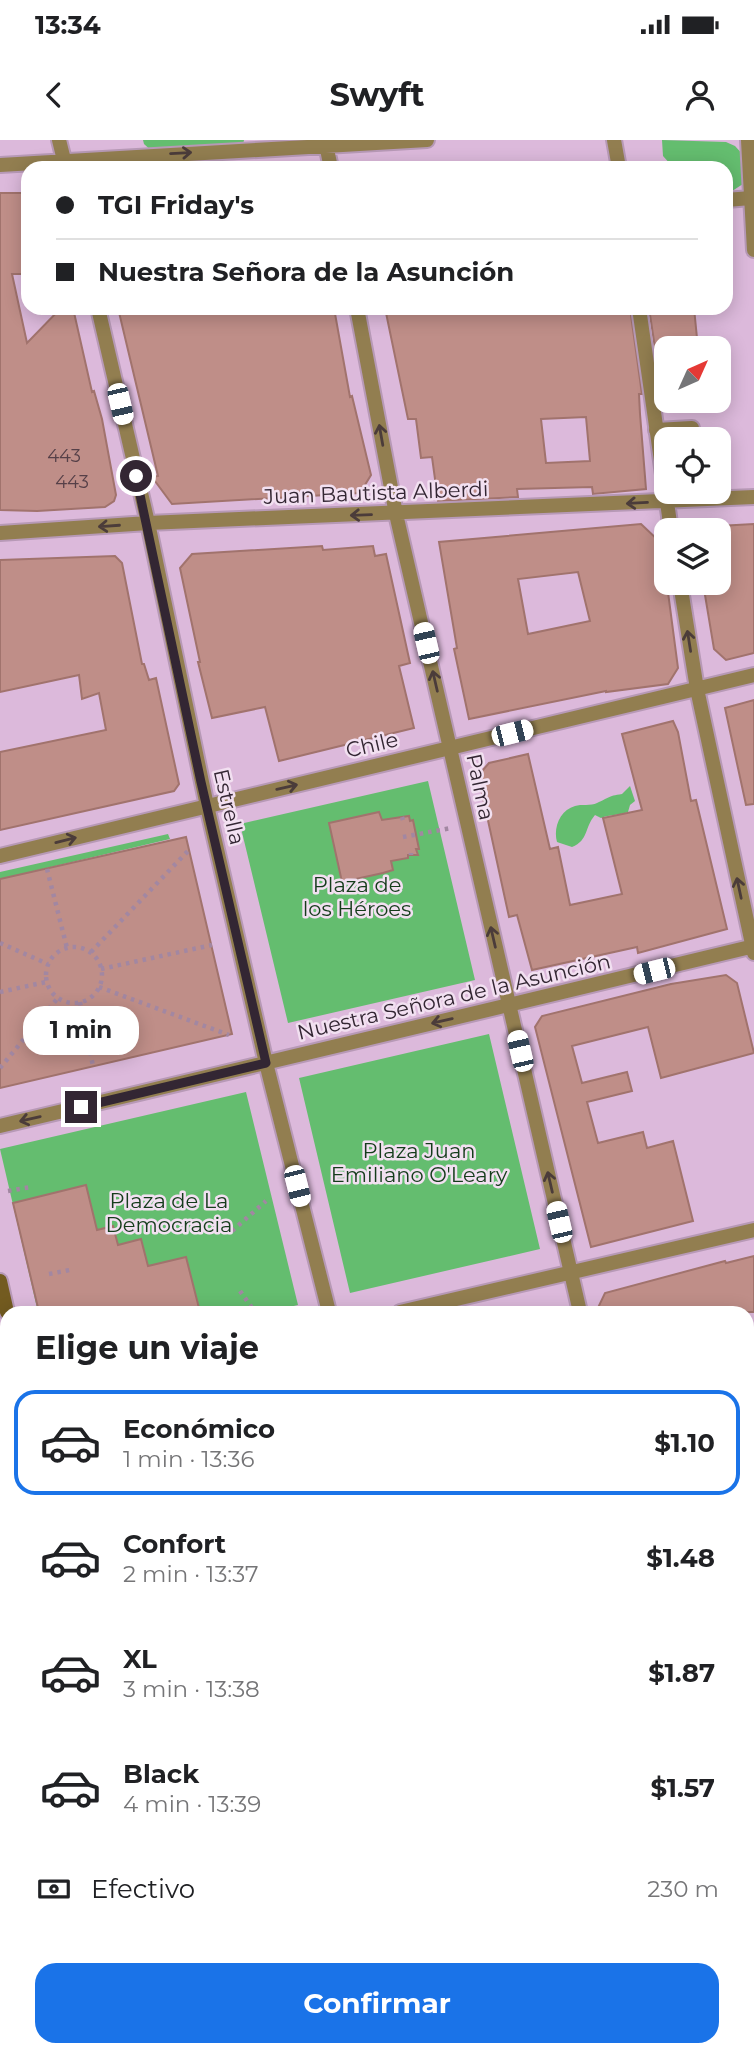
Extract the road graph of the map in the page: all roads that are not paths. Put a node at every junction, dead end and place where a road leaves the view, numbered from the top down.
1 (59, 140) edge
2 (427, 140) edge
3 (614, 140) edge
4 (748, 140) edge
5 (326, 142) edge
6 (64, 161) edge
7 (101, 161) edge
8 (330, 161) edge
9 (618, 161) edge
10 (0, 165) edge
11 (21, 165) edge
12 (751, 198) junction
13 (733, 199) edge
14 (754, 250) edge
15 (100, 315) edge
16 (358, 315) edge
17 (640, 315) edge
18 (656, 427) edge
19 (754, 497) edge
20 (731, 498) edge
21 (654, 503) edge
22 (396, 514) junction
23 (148, 523) junction
24 (0, 533) edge
25 (682, 595) edge
26 (754, 675) edge
27 (697, 689) junction
28 (450, 748) junction
29 (206, 806) junction
30 (0, 856) edge
31 (753, 949) edge
32 (509, 1005) junction
33 (266, 1063) junction
34 (0, 1126) edge
35 (754, 1230) edge
36 (575, 1271) junction
37 (0, 1281) edge
38 (6, 1306) edge
39 (327, 1306) edge
40 (426, 1306) edge
41 (579, 1306) edge

1 - 6 street
2 - 5 street
3 - 9 street
4 - 12 street
7 -> 5 street
5 - 8 street
10 - 11 street
12 - 13 street
12 - 14 street
15 - 23 street, Estrella
22 -> 16 street, Palma
17 - 18 street
19 - 20 street, Juan Bautista Alberdi
21 -> 22 street, Juan Bautista Alberdi
22 -> 23 street, Juan Bautista Alberdi
28 -> 22 street, Palma
23 -> 24 street, Juan Bautista Alberdi
23 - 29 street, Estrella
27 -> 25 street
26 - 27 street, Chile
27 - 28 street, Chile
31 -> 27 street
29 -> 28 street, Chile
32 -> 28 street, Palma
30 -> 29 street, Chile
29 - 33 street, Estrella
31 - 32 street, Nuestra Señora de la Asunción
32 -> 33 street, Nuestra Señora de la Asunción
36 -> 32 street, Palma
33 -> 34 street, Nuestra Señora de la Asunción
33 - 39 street, Estrella
35 - 36 street
36 - 40 street
36 - 41 street, Palma
37 - 38 street

